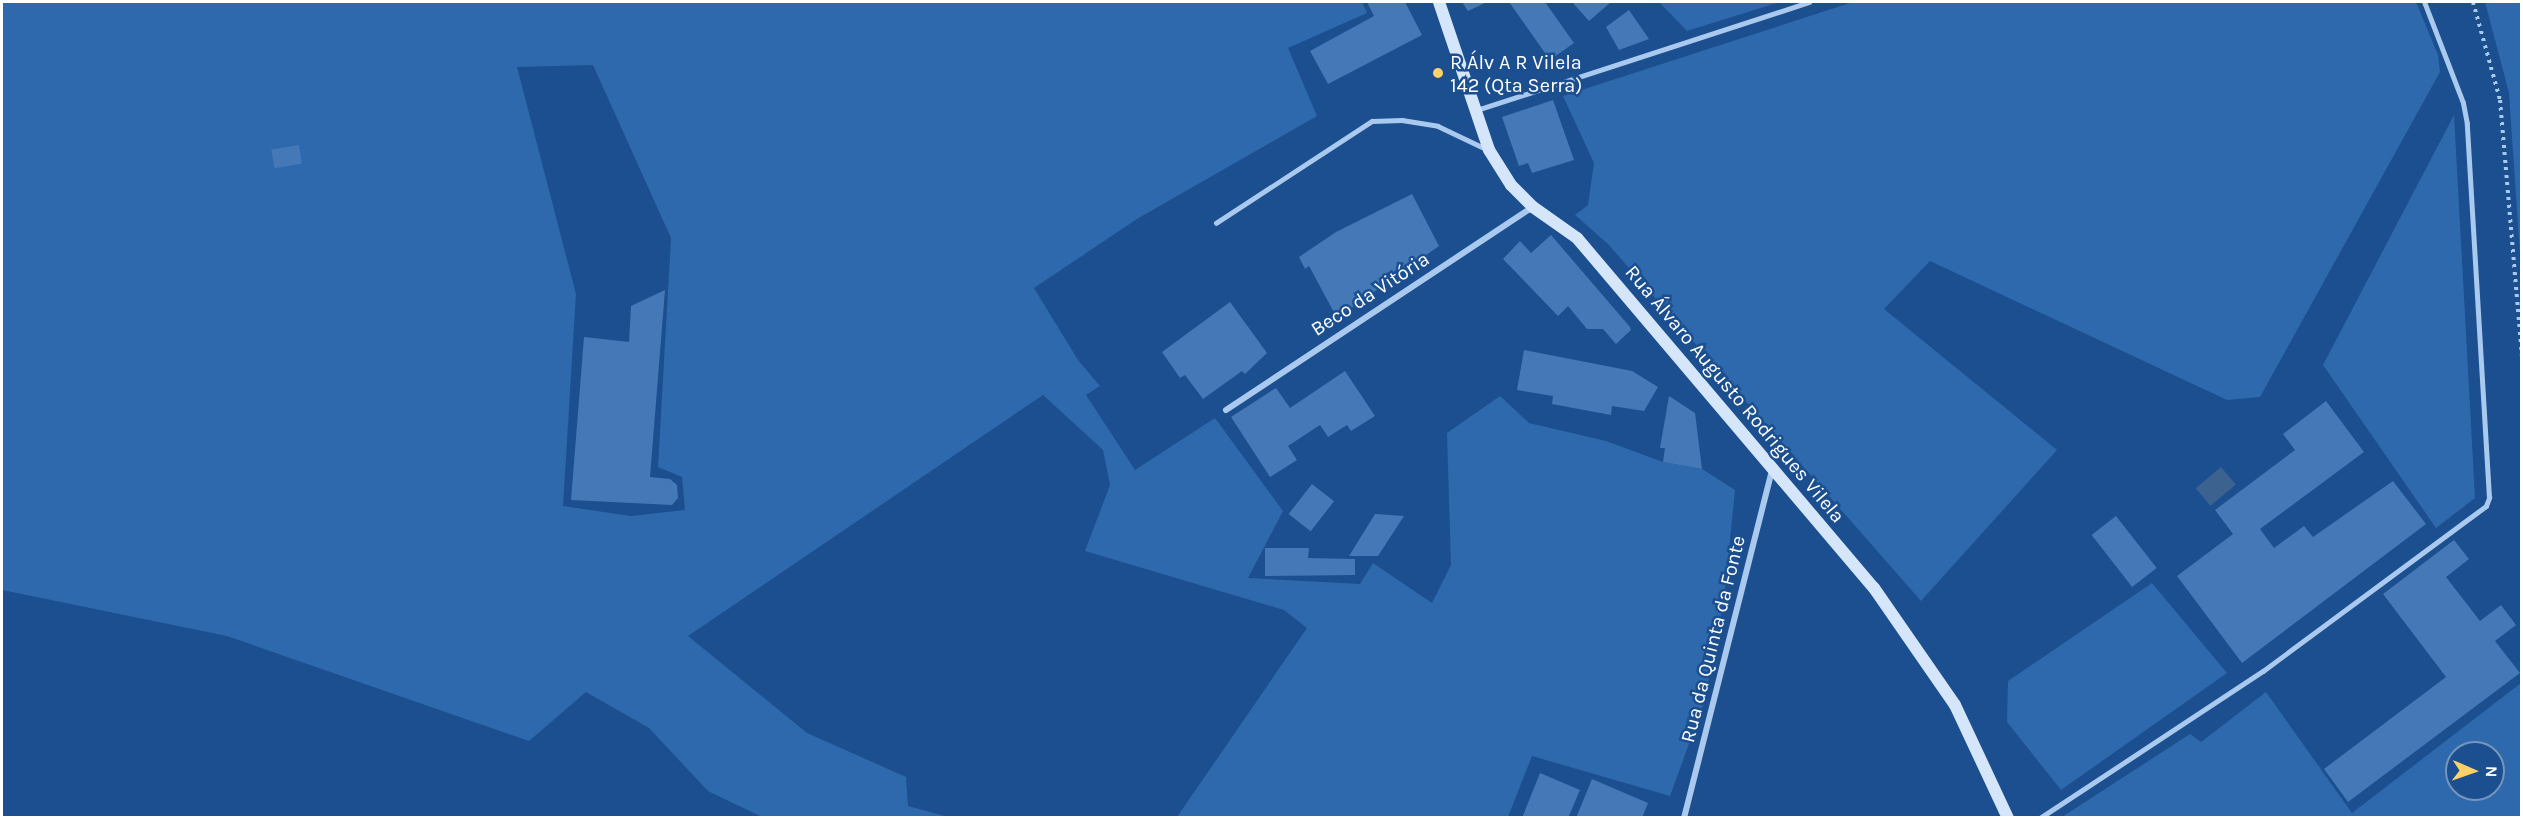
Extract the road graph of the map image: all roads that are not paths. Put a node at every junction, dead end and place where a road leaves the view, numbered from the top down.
1 (1439, 2) edge
2 (1809, 2) edge
3 (2424, 2) edge
4 (1474, 111) junction
5 (1488, 150) junction
6 (1533, 207) junction
7 (1216, 223) dead end
8 (1226, 410) dead end
9 (1773, 469) junction
10 (1684, 818) edge
11 (2008, 818) edge
12 (2040, 818) edge

1 - 4 main road, Rua Álvaro Augusto Rodrigues Vilela
2 - 4 lane
3 - 12 lane
4 - 5 main road, Rua Álvaro Augusto Rodrigues Vilela
5 - 6 main road, Rua Álvaro Augusto Rodrigues Vilela
5 - 7 lane
6 - 8 street, Beco da Vitória
6 - 9 main road, Rua Álvaro Augusto Rodrigues Vilela
9 - 10 street, Rua da Quinta da Fonte
9 - 11 main road, Rua Álvaro Augusto Rodrigues Vilela

